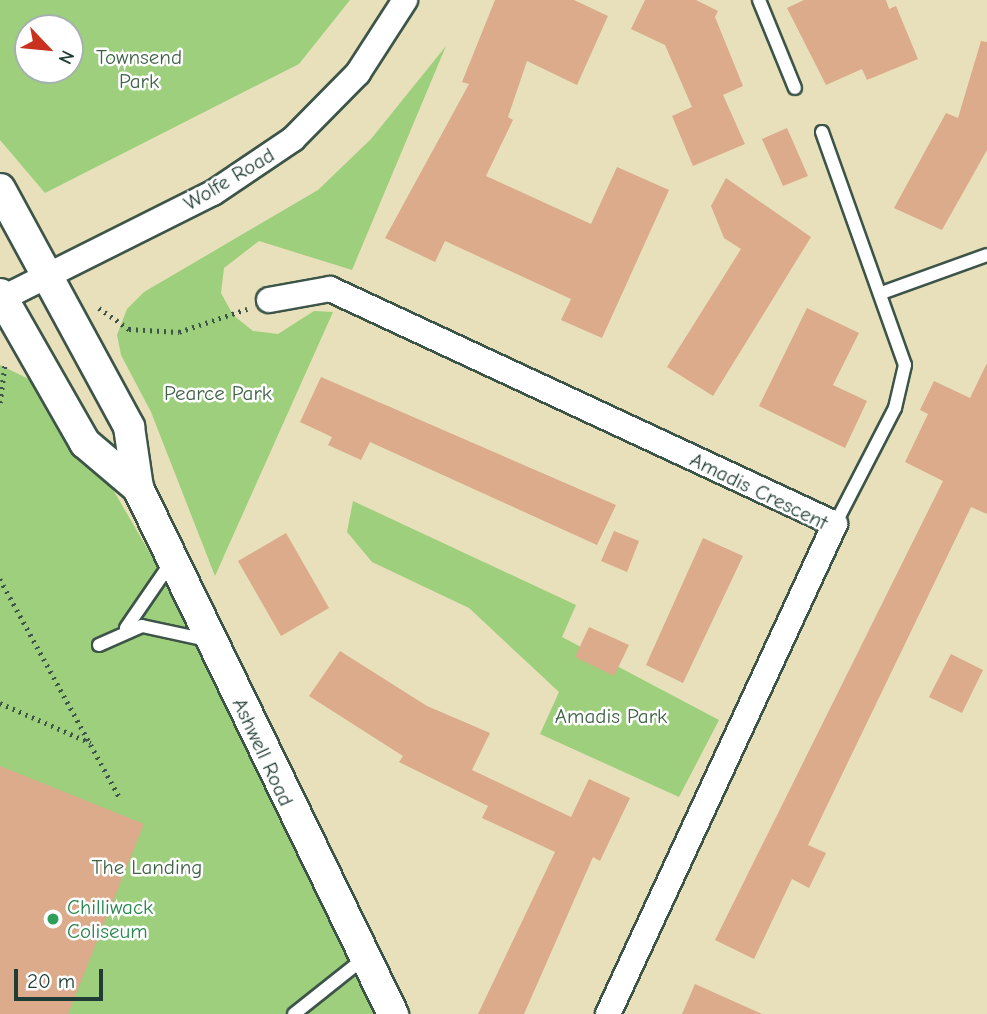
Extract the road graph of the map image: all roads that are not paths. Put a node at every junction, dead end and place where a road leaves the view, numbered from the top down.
1 (405, 0) edge
2 (759, 0) edge
3 (795, 88) dead end
4 (822, 132) dead end
5 (0, 189) edge
6 (987, 255) edge
7 (49, 273) junction
8 (884, 292) junction
9 (1, 297) edge
10 (270, 300) road end
11 (138, 488) junction
12 (835, 524) junction
13 (172, 561) junction
14 (126, 628) junction
15 (211, 641) junction
16 (99, 645) dead end
17 (362, 960) junction
18 (294, 1014) edge
19 (393, 1014) edge
20 (608, 1014) edge

1 - 7 street, Wolfe Road
2 - 3 lane
4 - 8 lane
5 - 7 street, Ashwell Road
6 - 8 lane
7 - 9 street, Wolfe Road
7 - 11 street, Ashwell Road
8 - 12 lane
9 - 11 street, Ashwell Road
10 - 12 street, Amadis Crescent
11 - 13 street, Ashwell Road
12 - 20 street, Amadis Crescent
13 - 14 lane
13 - 15 street, Ashwell Road
14 - 15 lane
14 - 16 lane
15 - 17 street, Ashwell Road
17 - 18 lane
17 - 19 street, Ashwell Road

